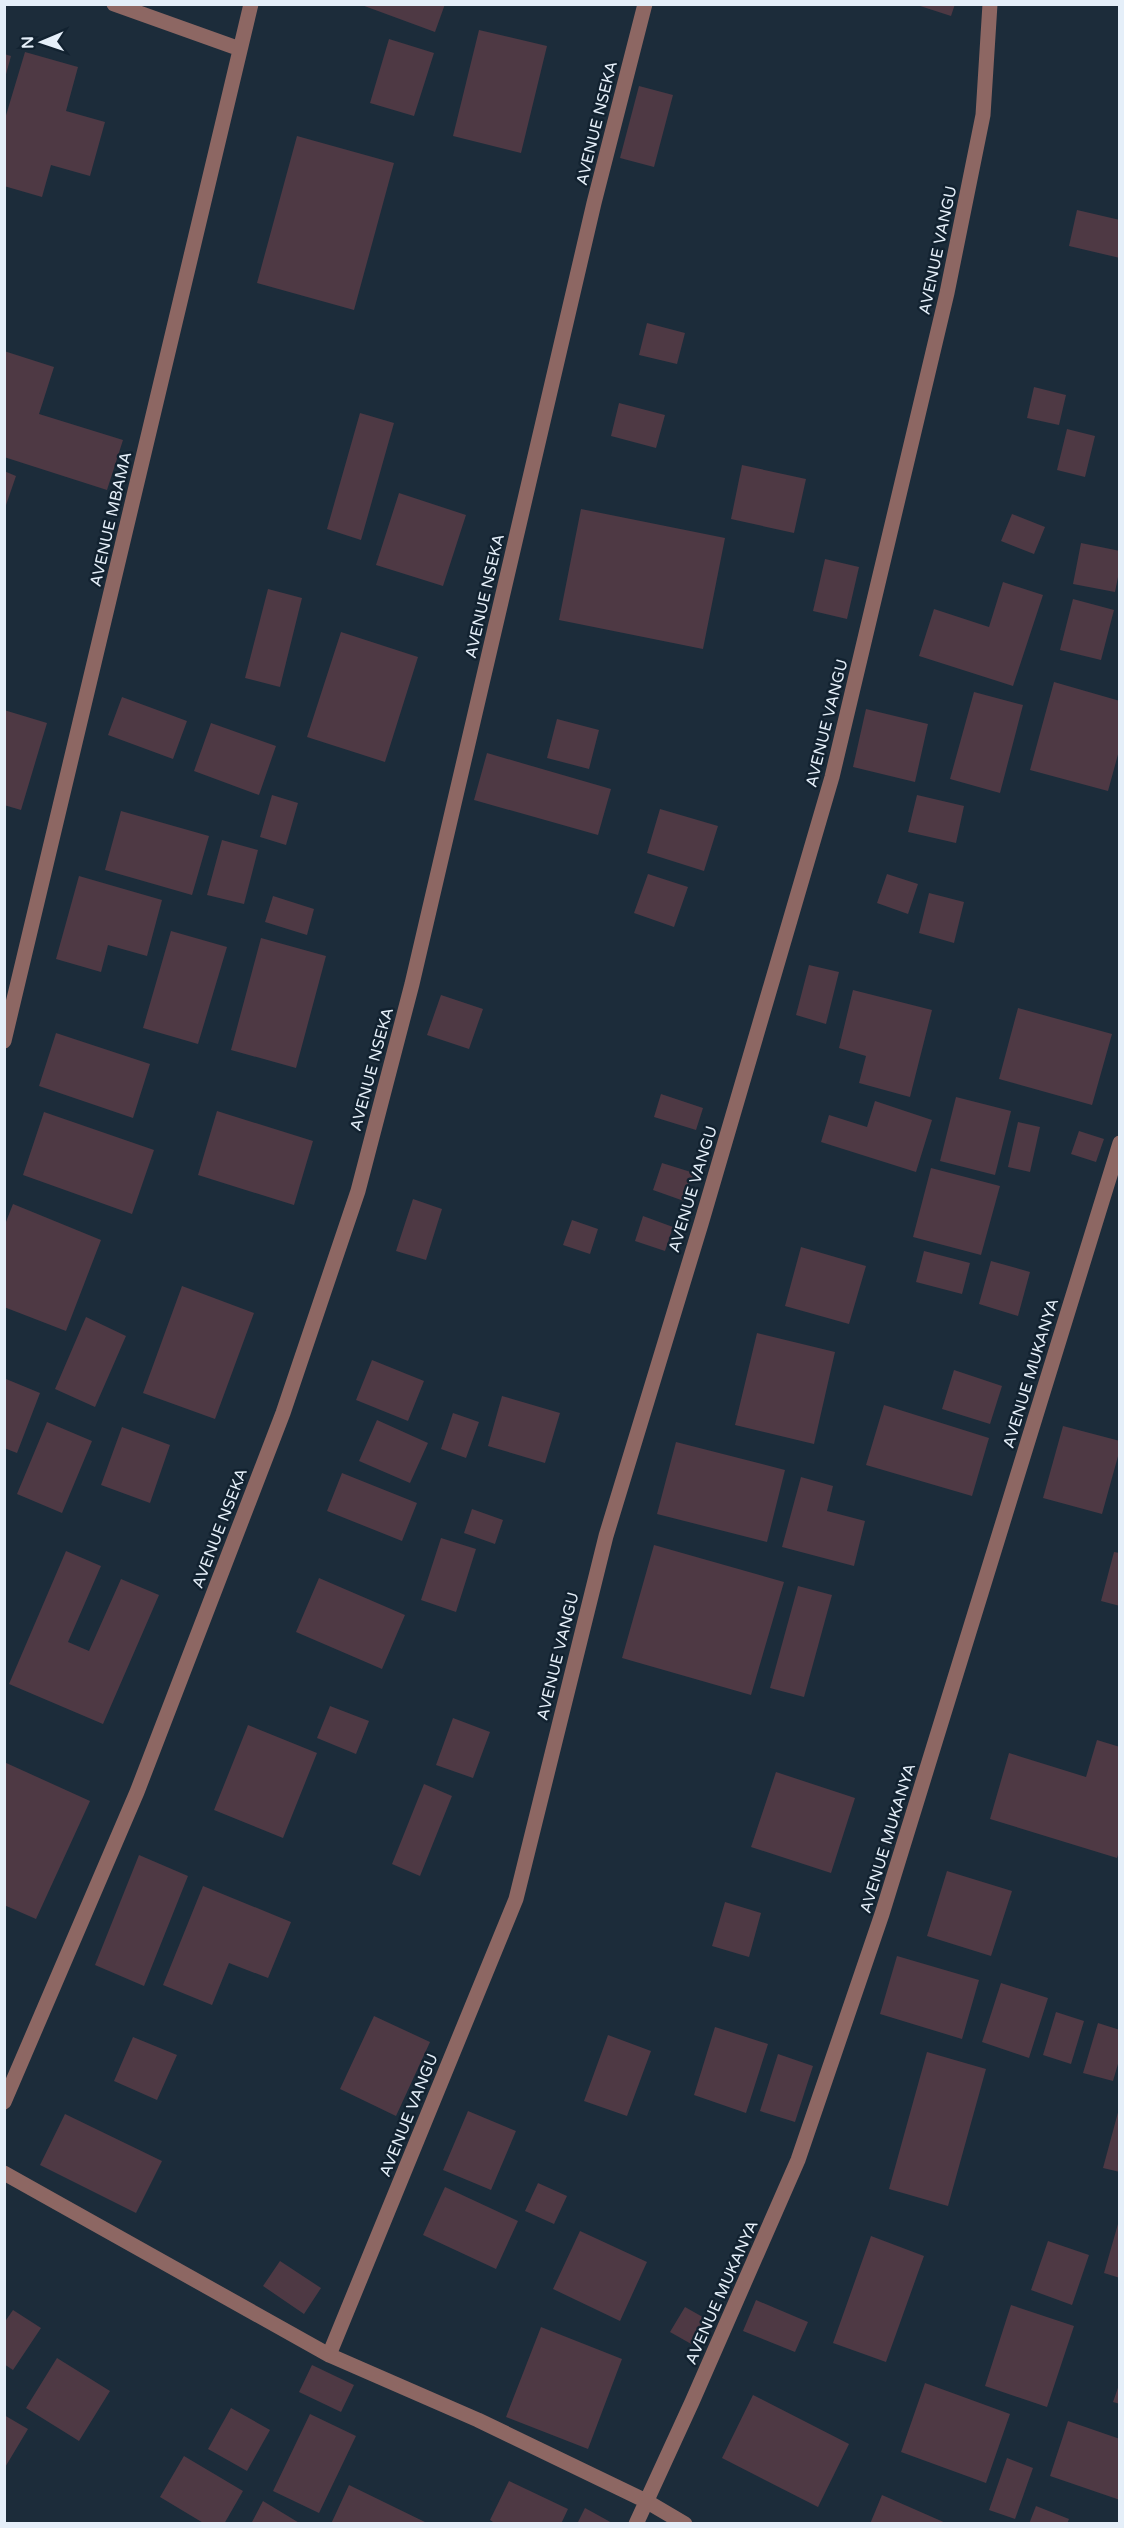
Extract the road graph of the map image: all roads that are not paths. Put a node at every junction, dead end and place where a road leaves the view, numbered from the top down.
1 (114, 4) edge
2 (251, 4) edge
3 (645, 4) edge
4 (990, 4) edge
5 (240, 49) junction
6 (4, 1041) edge
7 (1119, 1143) edge
8 (4, 2102) edge
9 (4, 2173) edge
10 (329, 2355) junction
11 (646, 2501) junction
12 (636, 2523) edge
13 (686, 2523) edge

1 - 5 street
2 - 5 street, AVENUE MBAMA
3 - 8 street, AVENUE NSEKA
4 - 10 street, AVENUE VANGU
5 - 6 street, AVENUE MBAMA
7 - 11 street, AVENUE MUKANYA
9 - 10 street
10 - 11 street
11 - 12 street, AVENUE MUKANYA
11 - 13 street

